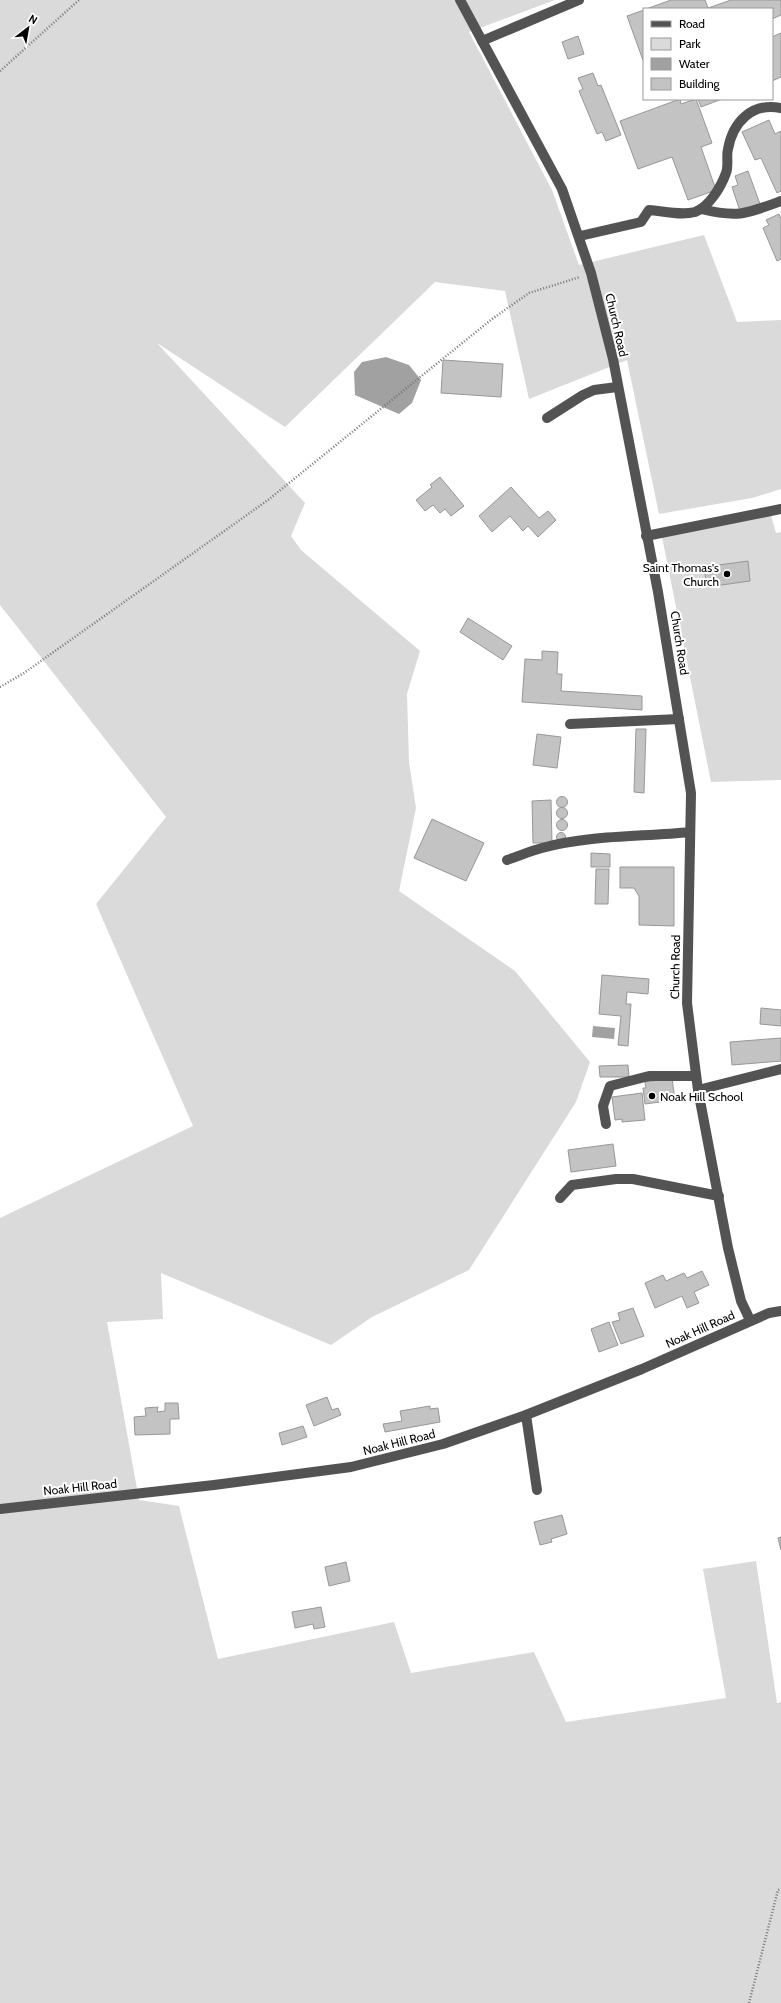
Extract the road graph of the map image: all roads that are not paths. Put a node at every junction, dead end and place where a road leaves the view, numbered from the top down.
1 (460, 0) edge
2 (579, 0) edge
3 (482, 40) junction
4 (781, 108) edge
5 (781, 201) edge
6 (701, 209) junction
7 (580, 236) junction
8 (617, 387) junction
9 (547, 418) dead end
10 (781, 509) edge
11 (646, 536) junction
12 (679, 719) junction
13 (570, 724) dead end
14 (690, 832) junction
15 (507, 860) dead end
16 (781, 1069) edge
17 (696, 1076) junction
18 (698, 1090) junction
19 (606, 1124) dead end
20 (719, 1196) junction
21 (560, 1198) dead end
22 (781, 1311) edge
23 (750, 1320) junction
24 (526, 1415) junction
25 (537, 1490) dead end
26 (0, 1509) edge

1 - 3 street, Church Road
2 - 3 street
3 - 7 street, Church Road
4 - 6 street
5 - 6 street
6 - 7 street
7 - 8 street, Church Road
8 - 9 street
8 - 11 street, Church Road
10 - 11 street
11 - 12 street, Church Road
12 - 13 street
12 - 14 street, Church Road
14 - 15 street
14 - 17 street, Church Road
16 - 18 street
17 - 18 street, Church Road
17 - 19 street
18 - 20 street, Church Road
20 - 21 street
20 - 23 street, Church Road
22 - 23 street, Noak Hill Road
23 - 24 street, Noak Hill Road
24 - 25 street
24 - 26 street, Noak Hill Road

